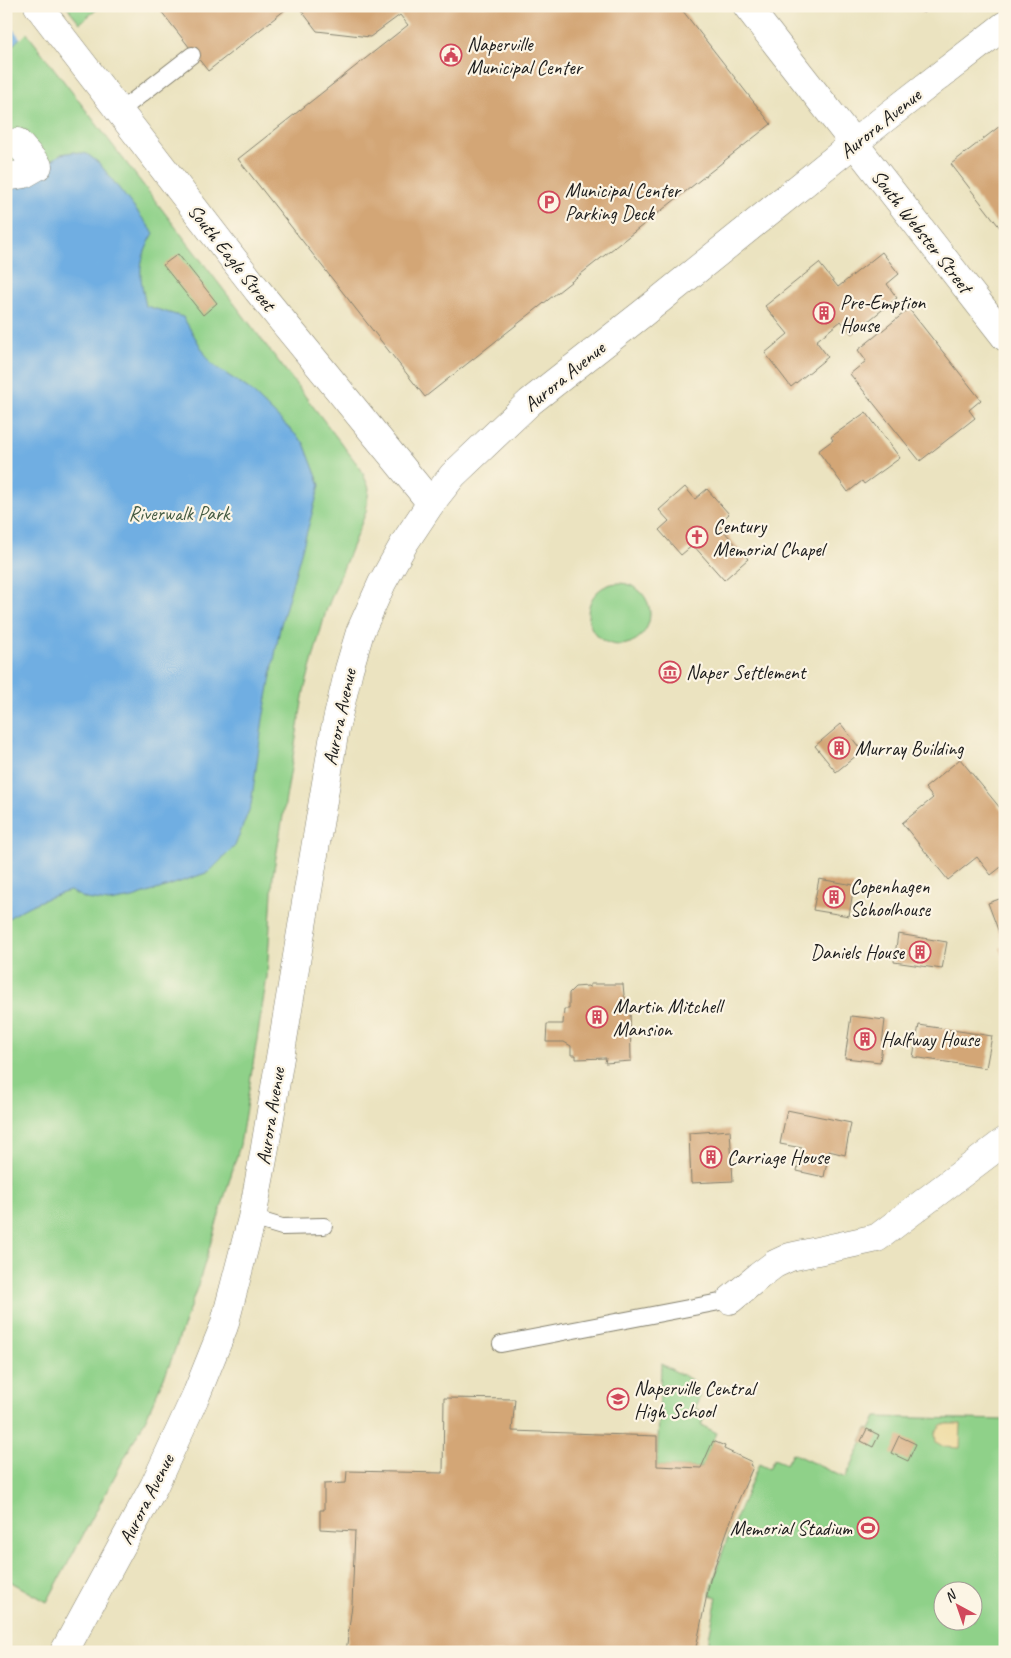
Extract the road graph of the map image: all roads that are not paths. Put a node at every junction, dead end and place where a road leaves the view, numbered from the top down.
1 (38, 6) edge
2 (746, 6) edge
3 (1005, 25) edge
4 (192, 55) dead end
5 (120, 112) junction
6 (6, 144) edge
7 (853, 144) junction
8 (6, 177) edge
9 (1005, 337) edge
10 (431, 503) junction
11 (1005, 1141) edge
12 (252, 1218) junction
13 (324, 1226) dead end
14 (730, 1300) joint
15 (501, 1344) dead end
16 (64, 1652) edge

1 - 5 main road, South Eagle Street
2 - 7 main road, South Webster Street
3 - 7 main road, Aurora Avenue
4 - 5 lane
5 - 10 main road, South Eagle Street
6 - 8 main road
7 - 9 main road, South Webster Street
7 - 10 main road, Aurora Avenue
10 - 12 main road, Aurora Avenue
11 - 14 main road
12 - 13 lane
12 - 16 main road, Aurora Avenue
14 - 15 lane

